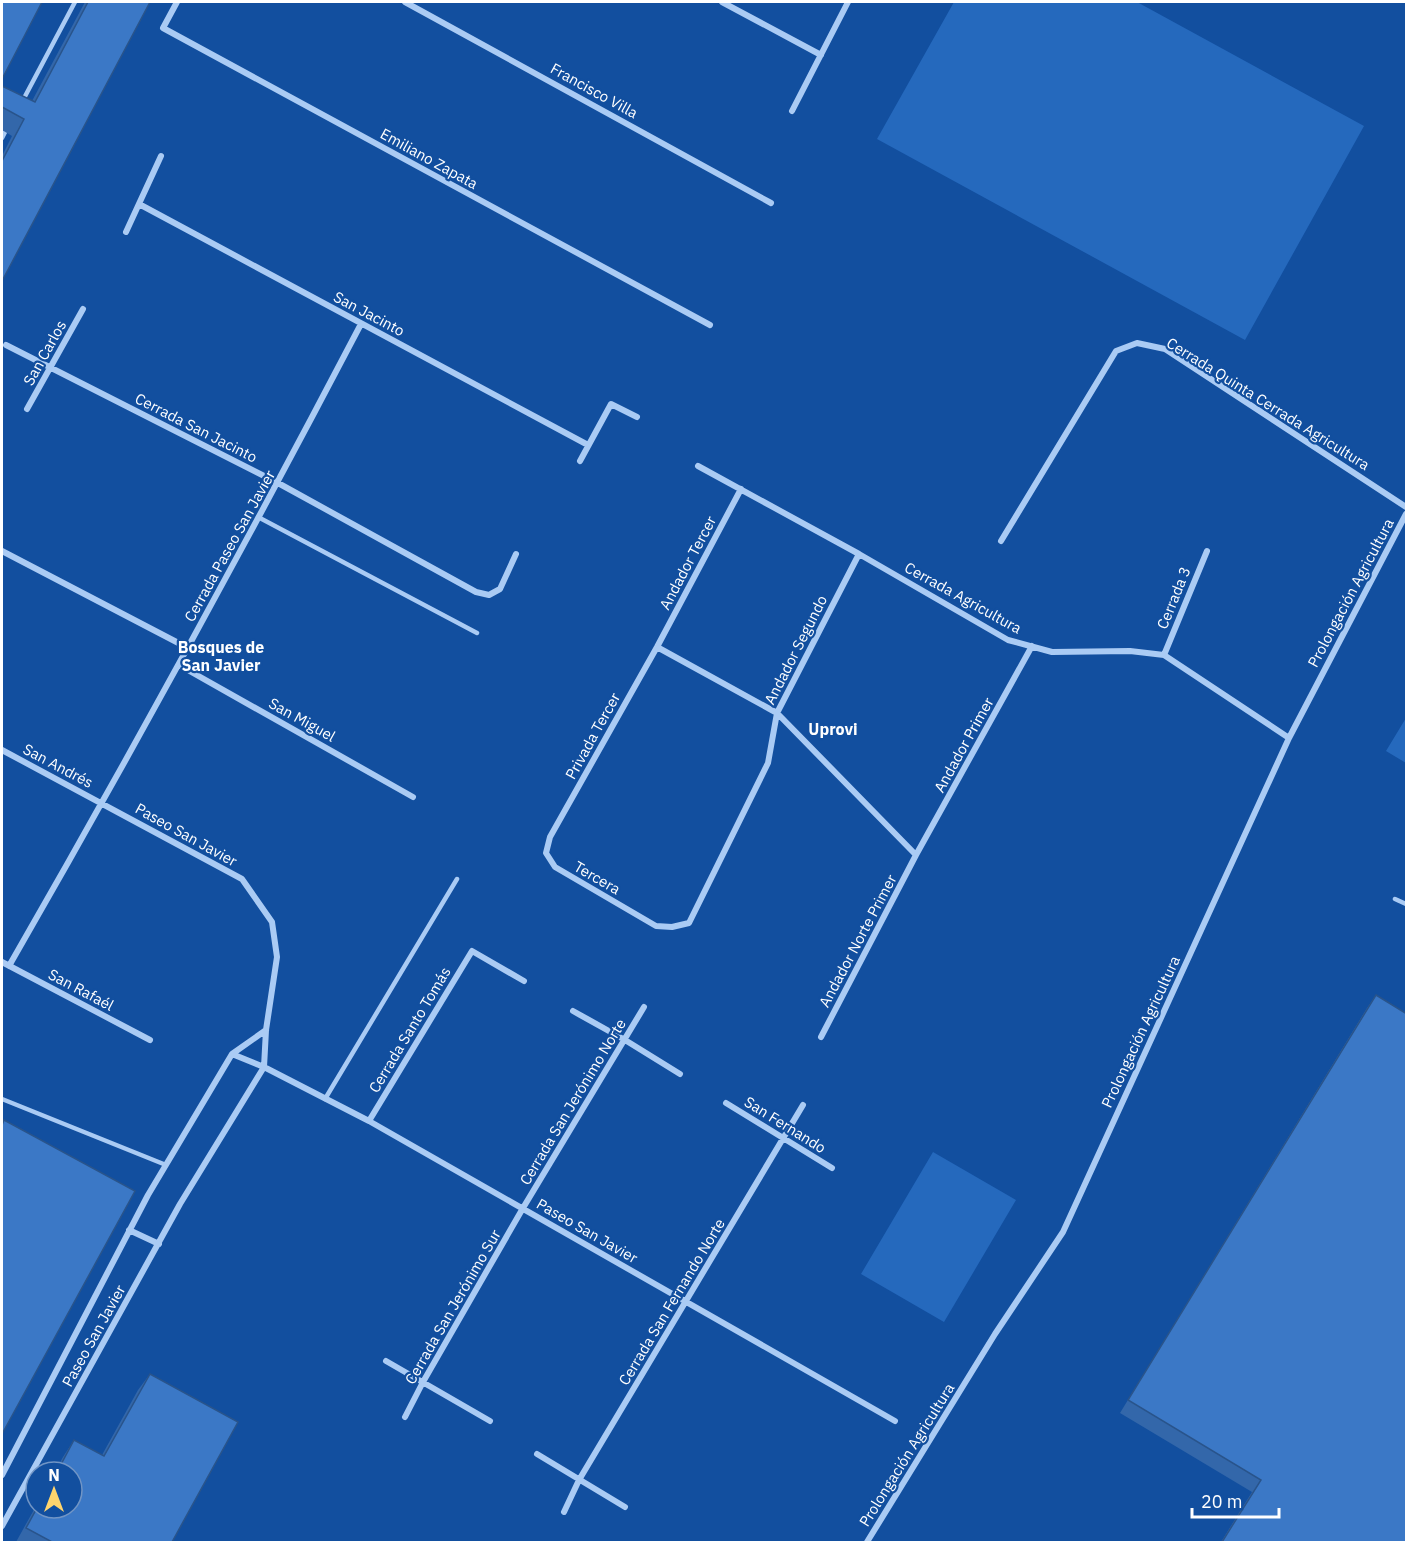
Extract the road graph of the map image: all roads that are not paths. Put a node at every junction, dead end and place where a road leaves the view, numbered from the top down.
1 (75, 2) edge
2 (177, 2) edge
3 (405, 2) edge
4 (722, 2) edge
5 (848, 2) edge
6 (821, 55) junction
7 (20, 104) edge
8 (792, 111) dead end
9 (5, 132) edge
10 (2, 138) edge
11 (161, 156) dead end
12 (771, 202) dead end
13 (139, 204) junction
14 (126, 232) dead end
15 (83, 309) dead end
16 (361, 324) junction
17 (710, 325) dead end
18 (6, 345) dead end
19 (50, 369) junction
20 (27, 409) dead end
21 (637, 417) dead end
22 (588, 446) junction
23 (580, 461) dead end
24 (698, 466) dead end
25 (278, 483) junction
26 (741, 489) junction
27 (1407, 507) edge
28 (1407, 514) edge
29 (258, 517) junction
30 (1001, 541) dead end
31 (2, 551) edge
32 (1207, 551) dead end
33 (516, 554) dead end
34 (859, 554) junction
35 (477, 633) dead end
36 (1032, 646) junction
37 (657, 647) junction
38 (188, 648) junction
39 (1164, 655) junction
40 (179, 665) junction
41 (777, 713) junction
42 (1289, 738) junction
43 (2, 750) edge
44 (413, 797) dead end
45 (103, 804) junction
46 (550, 837) joint
47 (916, 855) junction
48 (457, 879) dead end
49 (1395, 899) dead end
50 (1407, 904) edge
51 (656, 926) joint
52 (2, 962) edge
53 (9, 966) junction
54 (524, 981) dead end
55 (644, 1007) dead end
56 (573, 1011) dead end
57 (266, 1030) junction
58 (821, 1037) dead end
59 (150, 1040) dead end
60 (625, 1040) junction
61 (232, 1054) junction
62 (264, 1067) junction
63 (680, 1074) dead end
64 (2, 1099) edge
65 (325, 1099) junction
66 (726, 1102) dead end
67 (803, 1105) dead end
68 (369, 1121) junction
69 (784, 1138) junction
70 (166, 1165) junction
71 (832, 1168) dead end
72 (523, 1208) junction
73 (129, 1230) junction
74 (159, 1244) junction
75 (686, 1302) junction
76 (386, 1361) dead end
77 (423, 1382) junction
78 (405, 1418) dead end
79 (490, 1421) dead end
80 (895, 1421) dead end
81 (537, 1454) dead end
82 (2, 1475) edge
83 (579, 1480) junction
84 (625, 1507) dead end
85 (564, 1512) dead end
86 (2, 1526) edge
87 (867, 1542) edge

1 - 7 lane
2 - 17 street, Emiliano Zapata
3 - 12 street, Francisco Villa
4 - 6 street
5 - 6 street
6 - 8 street
9 - 10 lane
11 - 13 street
13 - 14 street
13 - 16 street, San Jacinto
15 - 19 street, San Carlos
16 - 22 street, San Jacinto
16 - 25 street, Cerrada Paseo San Javier
18 - 19 street, Cerrada San Jacinto
19 - 20 street, San Carlos
19 - 25 street, Cerrada San Jacinto
21 - 22 street
22 - 23 street
24 - 26 street, Cerrada Agricultura
25 - 29 street, Cerrada Paseo San Javier
25 - 33 street, Cerrada San Jacinto
26 - 34 street, Cerrada Agricultura
26 - 37 street, Andador Tercer
27 - 30 street, Cerrada Quinta Cerrada Agricultura
28 - 42 street, Prolongación Agricultura
29 - 35 lane
29 - 38 street, Cerrada Paseo San Javier
31 - 38 street
32 - 39 street, Cerrada 3
34 - 36 street, Cerrada Agricultura
34 - 41 street, Andador Segundo
36 - 39 street, Cerrada Agricultura
36 - 47 street, Andador Primer
37 - 41 street
37 - 46 street, Privada Tercer
38 - 40 street, Cerrada Paseo San Javier
39 - 42 street, Cerrada Agricultura
40 - 44 street, San Miguel
40 - 45 street, Cerrada Paseo San Javier
41 - 47 street
41 - 51 street, Andador Segundo
42 - 87 street, Prolongación Agricultura
43 - 45 street, San Andrés
45 - 53 street, Cerrada Paseo San Javier
45 - 57 street, Paseo San Javier
46 - 51 street, Tercera
47 - 58 street, Andador Norte Primer
48 - 65 lane
49 - 50 lane
52 - 53 street, San Rafaél
53 - 59 street, San Rafaél
54 - 68 street, Cerrada Santo Tomás
55 - 60 street, Cerrada San Jerónimo Norte
56 - 60 street
57 - 61 street, Paseo San Javier
57 - 62 street, Paseo San Javier
60 - 63 street
60 - 72 street, Cerrada San Jerónimo Norte
61 - 62 street, Paseo San Javier
61 - 70 street, Paseo San Javier
62 - 65 street, Paseo San Javier
62 - 74 street, Paseo San Javier
64 - 70 lane
65 - 68 street, Paseo San Javier
66 - 69 street, San Fernando
67 - 69 street, Cerrada San Fernando Norte
68 - 72 street, Paseo San Javier
69 - 71 street, San Fernando
69 - 75 street, Cerrada San Fernando Norte
70 - 73 street, Paseo San Javier
72 - 75 street, Paseo San Javier
72 - 77 street, Cerrada San Jerónimo Sur
73 - 74 street
73 - 82 street, Paseo San Javier
74 - 86 street, Paseo San Javier
75 - 80 street, Paseo San Javier
75 - 83 street, Cerrada San Fernando Norte
76 - 77 street
77 - 78 street, Cerrada San Jerónimo Sur
77 - 79 street
81 - 83 street
83 - 84 street
83 - 85 street, Cerrada San Fernando Norte

